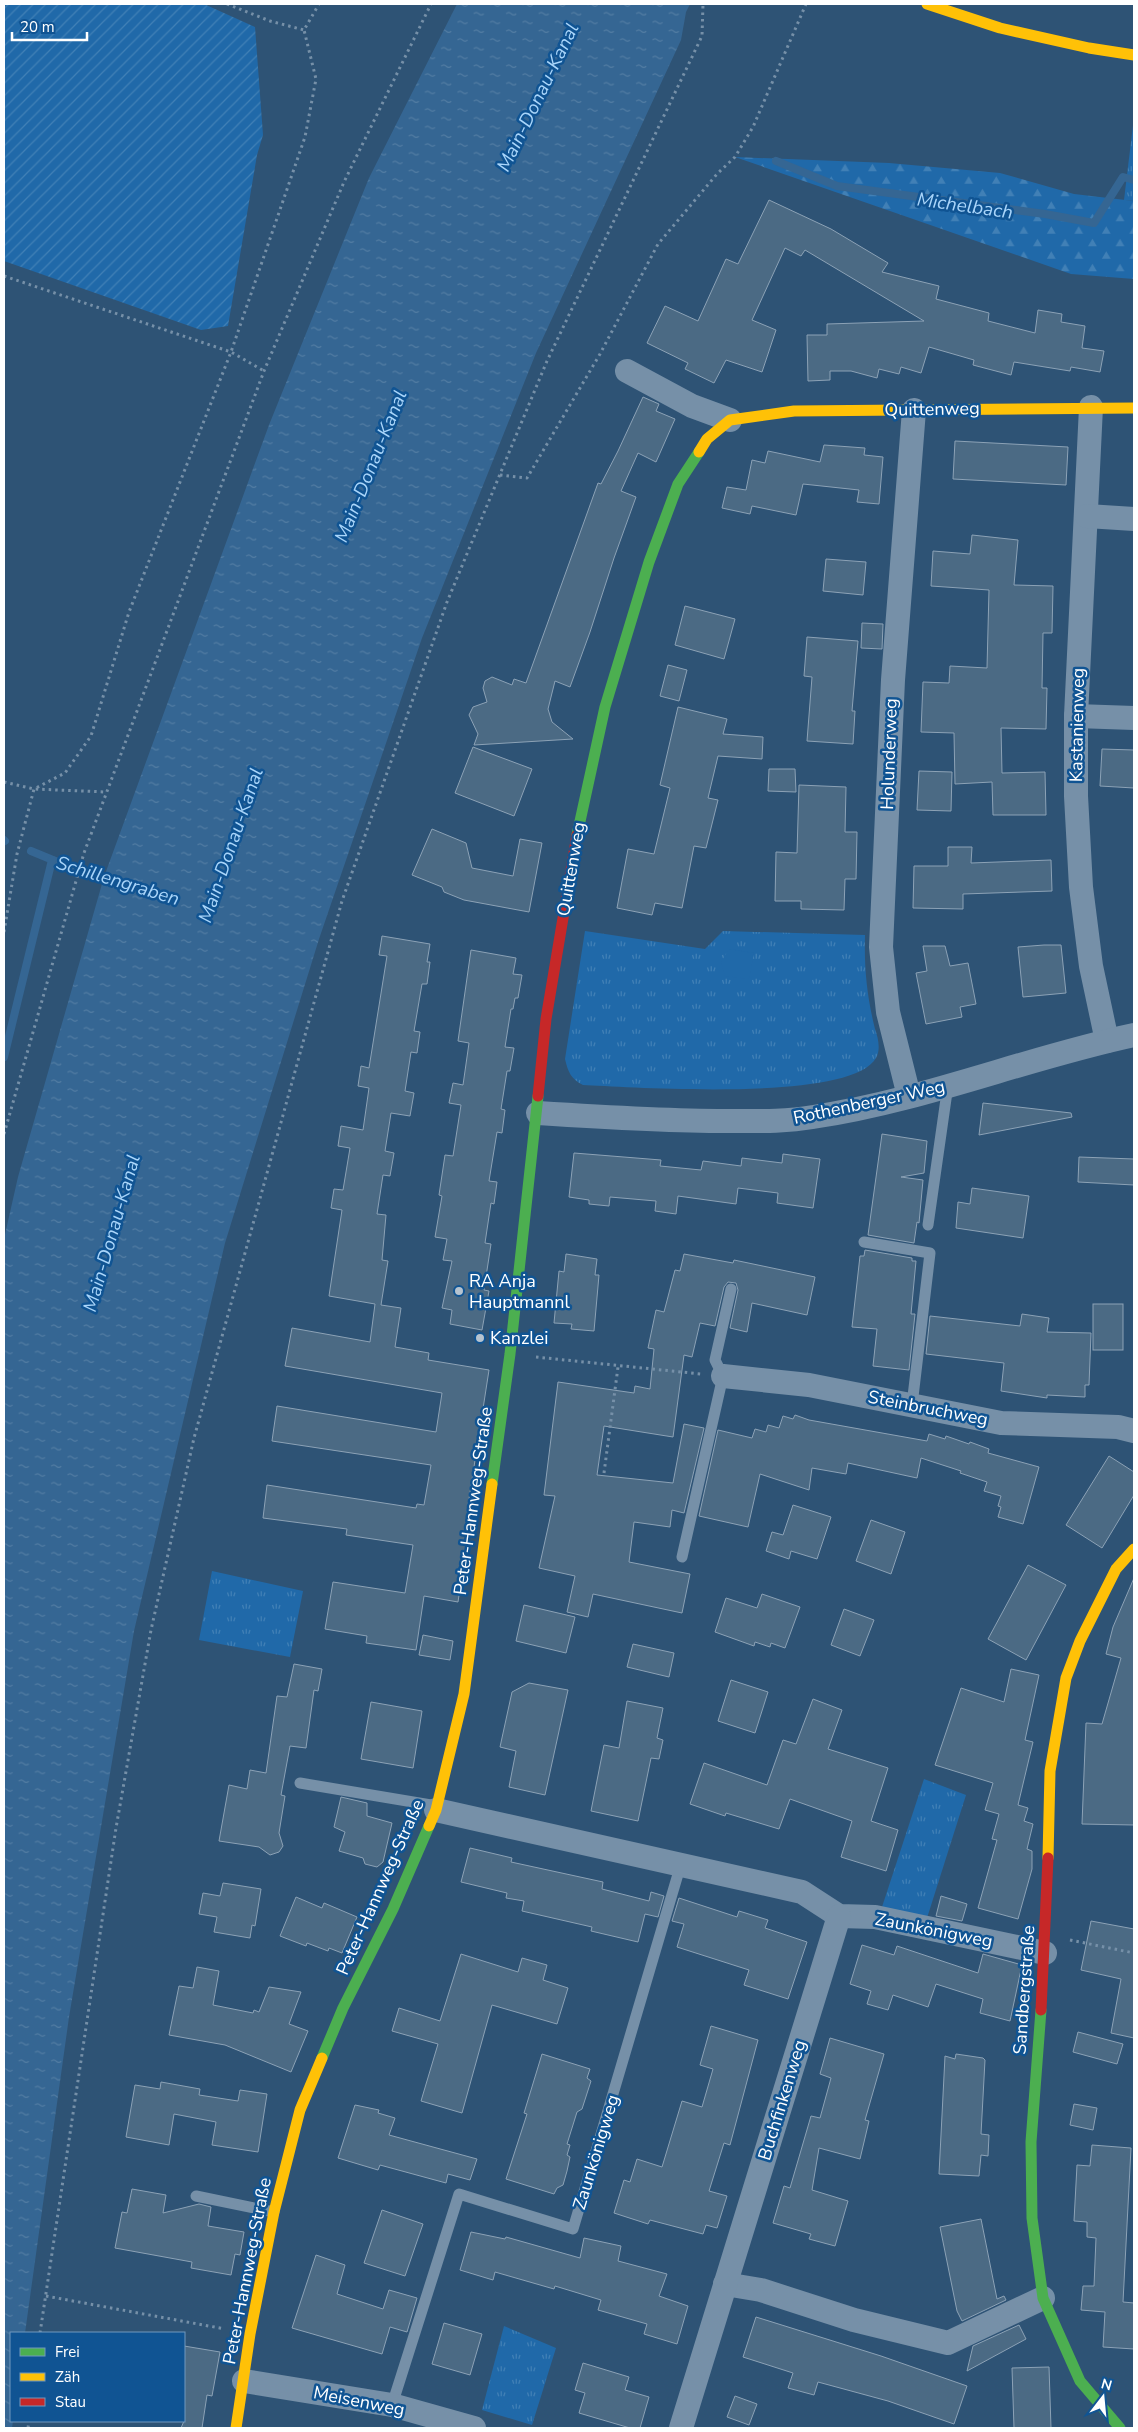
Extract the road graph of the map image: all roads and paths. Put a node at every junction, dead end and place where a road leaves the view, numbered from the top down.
1 (227, 4) edge
2 (318, 4) edge
3 (431, 4) edge
4 (703, 4) edge
5 (806, 4) edge
6 (927, 4) edge
7 (304, 30) junction
8 (1134, 55) edge
9 (4, 276) edge
10 (231, 352) junction
11 (264, 371) junction
12 (627, 371) dead end
13 (1091, 407) junction
14 (1134, 408) edge
15 (914, 410) junction
16 (730, 420) junction
17 (500, 475) junction
18 (1087, 516) junction
19 (1134, 519) edge
20 (1076, 716) junction
21 (1134, 718) edge
22 (4, 782) edge
23 (34, 789) junction
24 (106, 792) junction
25 (4, 932) edge
26 (1134, 1035) edge
27 (1107, 1041) junction
28 (948, 1085) junction
29 (909, 1096) junction
30 (538, 1113) junction
31 (4, 1134) edge
32 (928, 1225) dead end
33 (864, 1242) dead end
34 (731, 1289) dead end
35 (510, 1351) junction
36 (618, 1367) junction
37 (723, 1376) junction
38 (912, 1405) junction
39 (1134, 1431) edge
40 (604, 1473) dead end
41 (1134, 1549) edge
42 (682, 1557) dead end
43 (300, 1783) dead end
44 (437, 1808) junction
45 (681, 1864) junction
46 (839, 1916) junction
47 (1045, 1944) junction
48 (1134, 1953) edge
49 (196, 2196) dead end
50 (274, 2212) junction
51 (725, 2284) junction
52 (46, 2296) junction
53 (1043, 2298) junction
54 (40, 2332) edge
55 (250, 2334) junction
56 (244, 2381) junction
57 (392, 2405) junction
58 (236, 2428) edge
59 (474, 2428) edge
60 (681, 2428) edge
61 (1120, 2428) edge

1 - 7 path
2 - 7 path
3 - 11 path
4 - 17 path
5 - 17 path
6 - 8 street
7 - 10 path
9 - 10 path
10 - 11 path
10 - 23 path
11 - 24 path
12 - 16 street, Quittenweg
13 - 14 street, Quittenweg
13 - 15 street, Quittenweg
13 - 18 street, Kastanienweg
15 - 16 street, Quittenweg
15 - 29 street, Holunderweg
16 - 30 street, Quittenweg
17 - 52 path
18 - 19 street
18 - 20 street, Kastanienweg
20 - 21 street
20 - 27 street, Kastanienweg
22 - 23 path
23 - 24 path
23 - 25 path
24 - 31 path
26 - 27 street, Rothenberger Weg
27 - 28 street, Rothenberger Weg
28 - 29 street, Rothenberger Weg
28 - 32 lane
29 - 30 street, Rothenberger Weg
30 - 35 street, Quittenweg
33 - 38 lane
34 - 37 lane
35 - 36 path
35 - 44 street, Peter-Hannweg-Straße
36 - 37 path
36 - 40 path
37 - 38 street, Steinbruchweg
37 - 42 lane
38 - 39 street, Steinbruchweg
41 - 47 street, Sandbergstraße
43 - 44 lane
44 - 45 street
44 - 50 street, Peter-Hannweg-Straße
45 - 46 street
45 - 57 lane, Zaunkönigweg
46 - 47 street, Zaunkönigweg
46 - 51 street, Buchfinkenweg
47 - 48 path
47 - 53 street, Sandbergstraße
49 - 50 lane
50 - 55 street, Peter-Hannweg-Straße
51 - 53 street
51 - 60 street, Buchfinkenweg
52 - 54 path
52 - 55 path
53 - 61 street, Sandbergstraße
55 - 56 street, Peter-Hannweg-Straße
56 - 57 street, Meisenweg
56 - 58 street, Peter-Hannweg-Straße
57 - 59 street, Meisenweg

